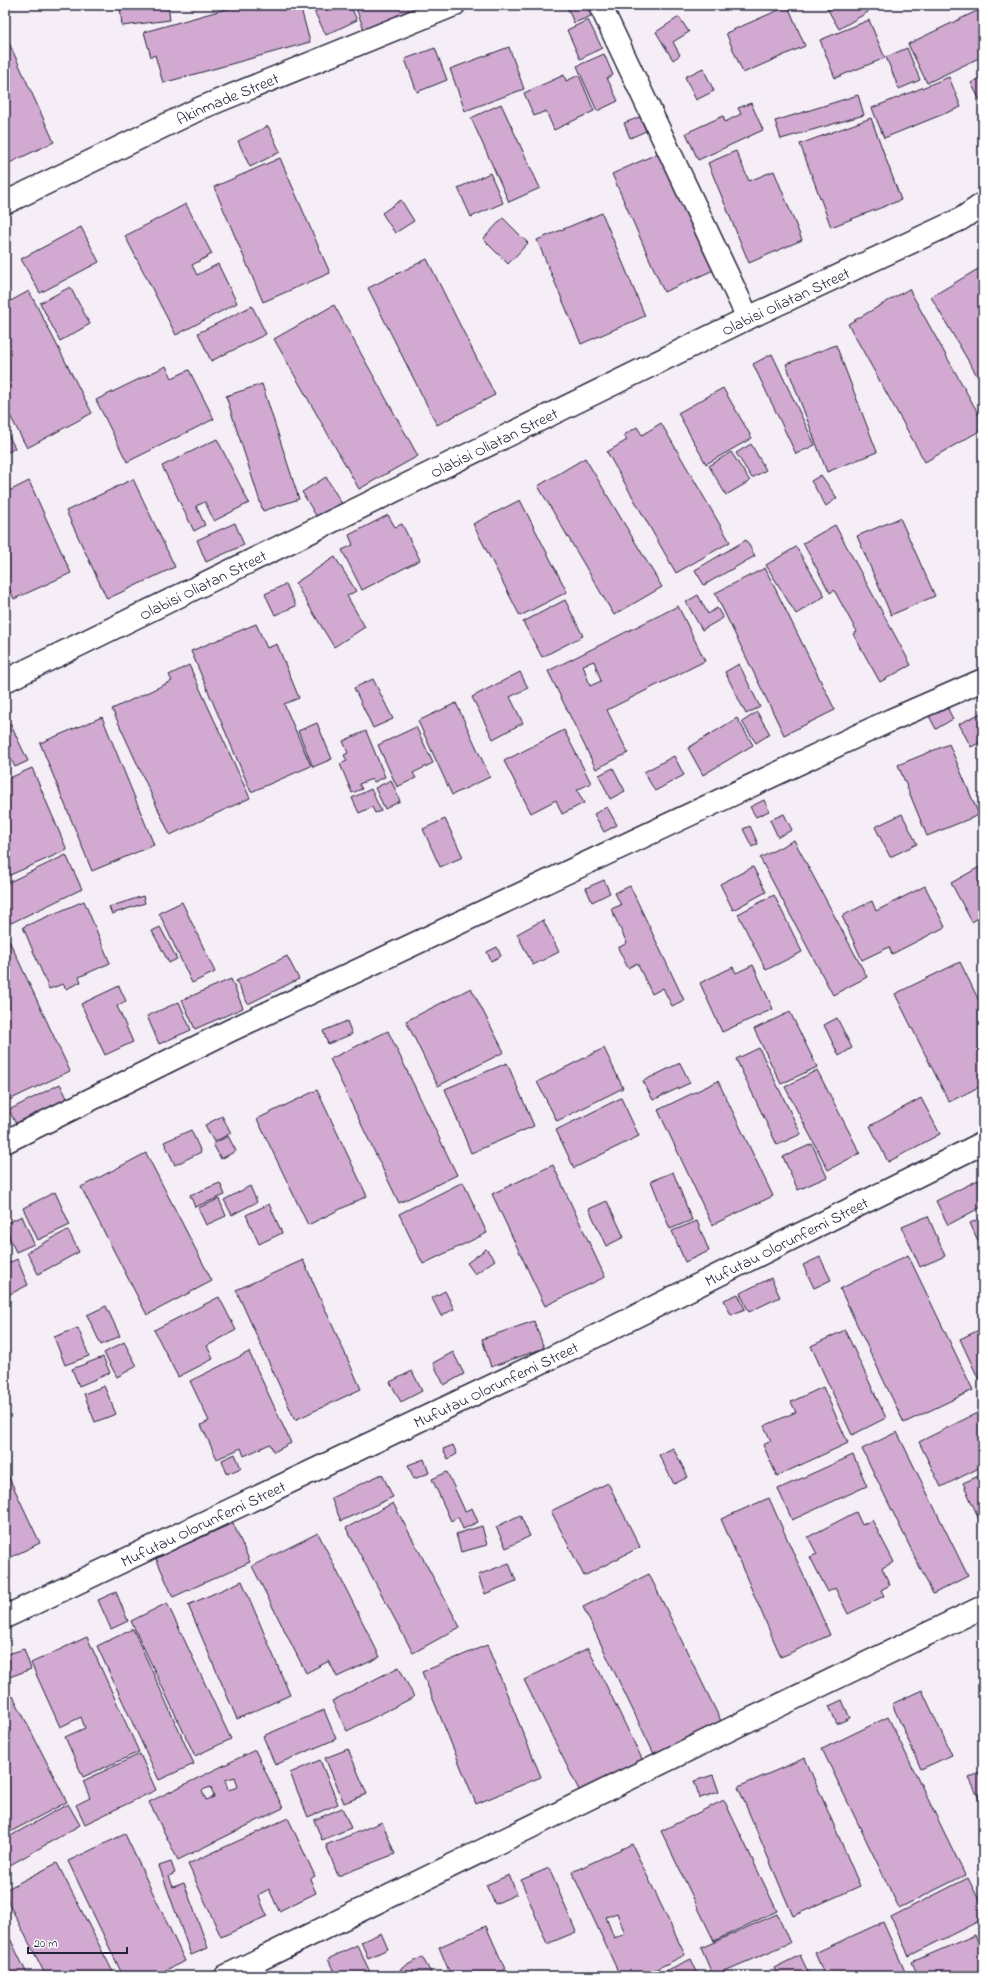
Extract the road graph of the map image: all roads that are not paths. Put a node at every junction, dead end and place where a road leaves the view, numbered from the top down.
1 (454, 5) edge
2 (600, 5) edge
3 (5, 203) edge
4 (983, 204) edge
5 (748, 318) junction
6 (983, 680) edge
7 (5, 681) edge
8 (5, 1142) edge
9 (983, 1143) edge
10 (983, 1607) edge
11 (5, 1617) edge
12 (226, 1976) edge

1 - 3 street, Akinmade Street
2 - 5 street
4 - 5 street, Olabisi Oliatan Street
5 - 7 street, Olabisi Oliatan Street
6 - 8 street
9 - 11 street, Mufutau Olorunfemi Street
10 - 12 street

